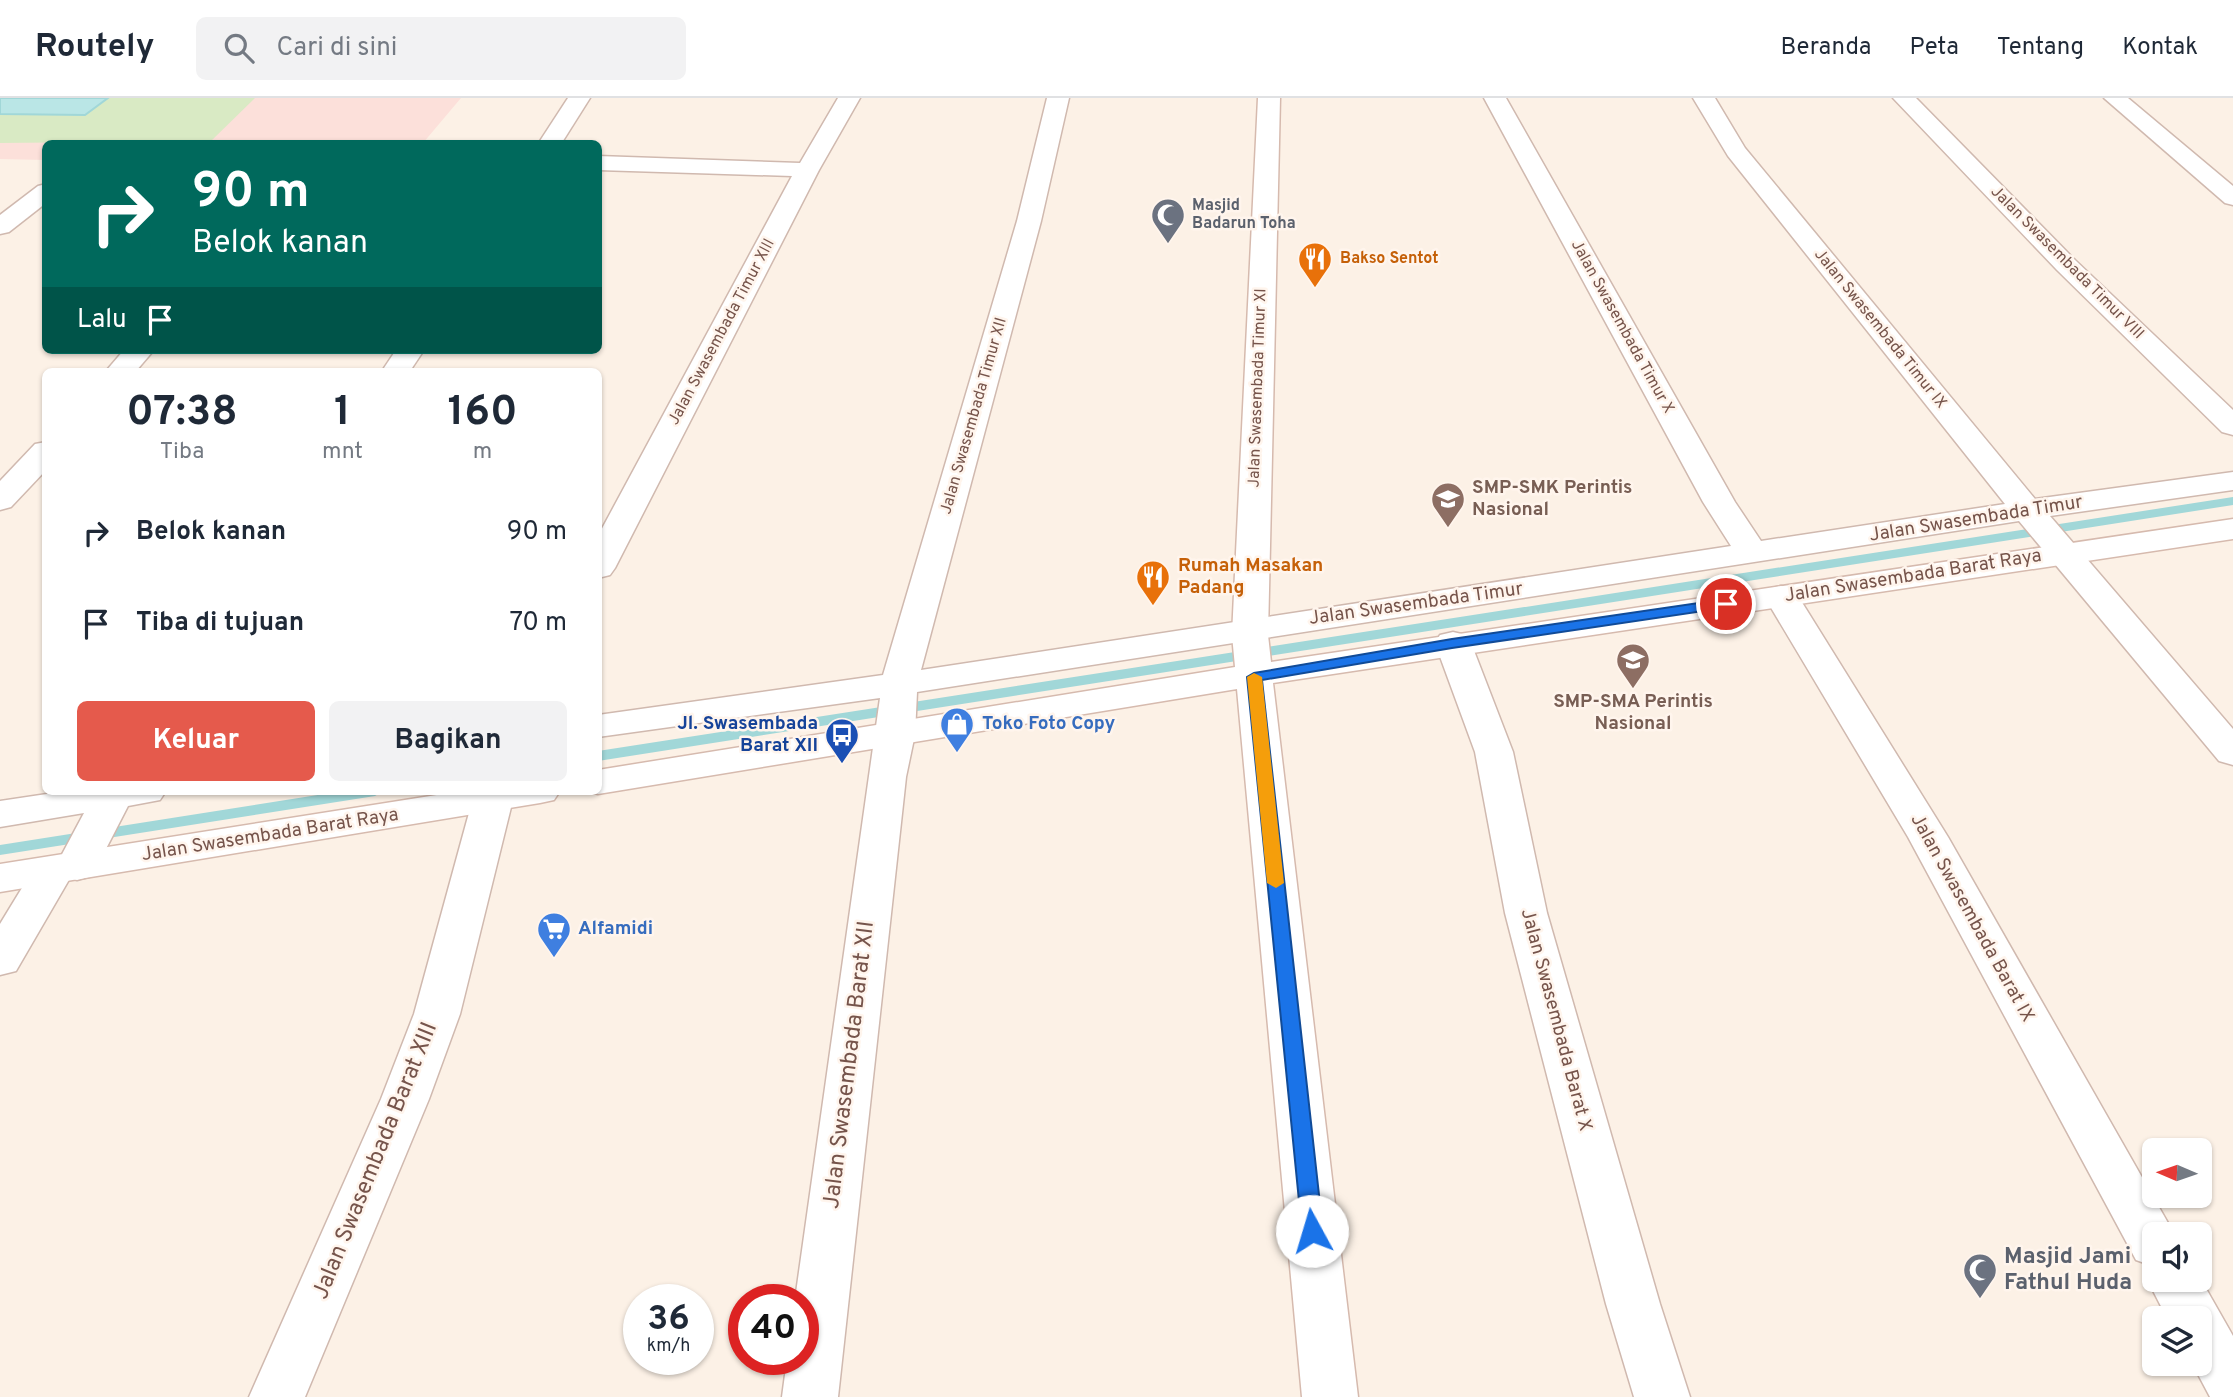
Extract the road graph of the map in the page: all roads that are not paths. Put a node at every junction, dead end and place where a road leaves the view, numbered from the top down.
1 (579, 98) edge
2 (849, 98) edge
3 (1058, 98) edge
4 (1269, 98) edge
5 (1495, 98) edge
6 (1704, 98) edge
7 (1904, 98) edge
8 (2115, 98) edge
9 (552, 140) edge
10 (602, 163) edge
11 (807, 170) junction
12 (42, 194) edge
13 (2233, 198) edge
14 (0, 227) edge
15 (136, 354) edge
16 (123, 368) edge
17 (2233, 426) edge
18 (42, 455) edge
19 (2233, 481) edge
20 (0, 500) edge
21 (2030, 513) junction
22 (2233, 529) edge
23 (2060, 548) junction
24 (1753, 554) junction
25 (602, 560) edge
26 (1781, 596) junction
27 (1452, 643) junction
28 (1252, 651) junction
29 (898, 708) junction
30 (602, 726) edge
31 (2233, 753) edge
32 (602, 781) edge
33 (494, 795) edge
34 (121, 797) edge
35 (0, 814) edge
36 (71, 864) junction
37 (0, 878) edge
38 (0, 960) edge
39 (2142, 1223) edge
40 (2212, 1349) edge
41 (2233, 1387) edge
42 (277, 1397) edge
43 (810, 1397) edge
44 (1330, 1397) edge
45 (1662, 1397) edge

1 - 9 street
2 - 11 street, Jalan Swasembada Timur XIII
3 - 29 street, Jalan Swasembada Timur XII
4 - 28 street, Jalan Swasembada Timur XI
5 - 24 street, Jalan Swasembada Timur X
6 - 21 street, Jalan Swasembada Timur IX
7 - 17 street, Jalan Swasembada Timur VIII
8 - 13 street
10 - 11 street
11 - 25 street, Jalan Swasembada Timur XIII
12 - 14 street
15 - 16 street
18 - 20 street
19 - 21 street, Jalan Swasembada Timur
21 - 23 street, Jalan Swasembada Timur IX
21 - 24 street, Jalan Swasembada Timur
22 - 23 street, Jalan Swasembada Barat Raya
23 - 26 street, Jalan Swasembada Barat Raya
23 - 31 street, Jalan Swasembada Timur IX
24 - 28 street, Jalan Swasembada Timur
26 - 27 street, Jalan Swasembada Barat Raya
26 - 39 street, Jalan Swasembada Barat IX
27 - 28 street, Jalan Swasembada Barat Raya
27 - 45 street, Jalan Swasembada Barat X
28 - 29 street, Jalan Swasembada Timur
28 - 29 street, Jalan Swasembada Barat Raya
28 - 44 street, Jalan Swasembada Timur XI
29 - 30 street, Jalan Swasembada Timur
29 - 32 street, Jalan Swasembada Barat Raya
29 - 43 street, Jalan Swasembada Barat XII
33 - 36 street, Jalan Swasembada Barat Raya
33 - 42 street, Jalan Swasembada Barat XIII
34 - 35 street
34 - 36 street
36 - 37 street, Jalan Swasembada Barat Raya
36 - 38 street
40 - 41 street

